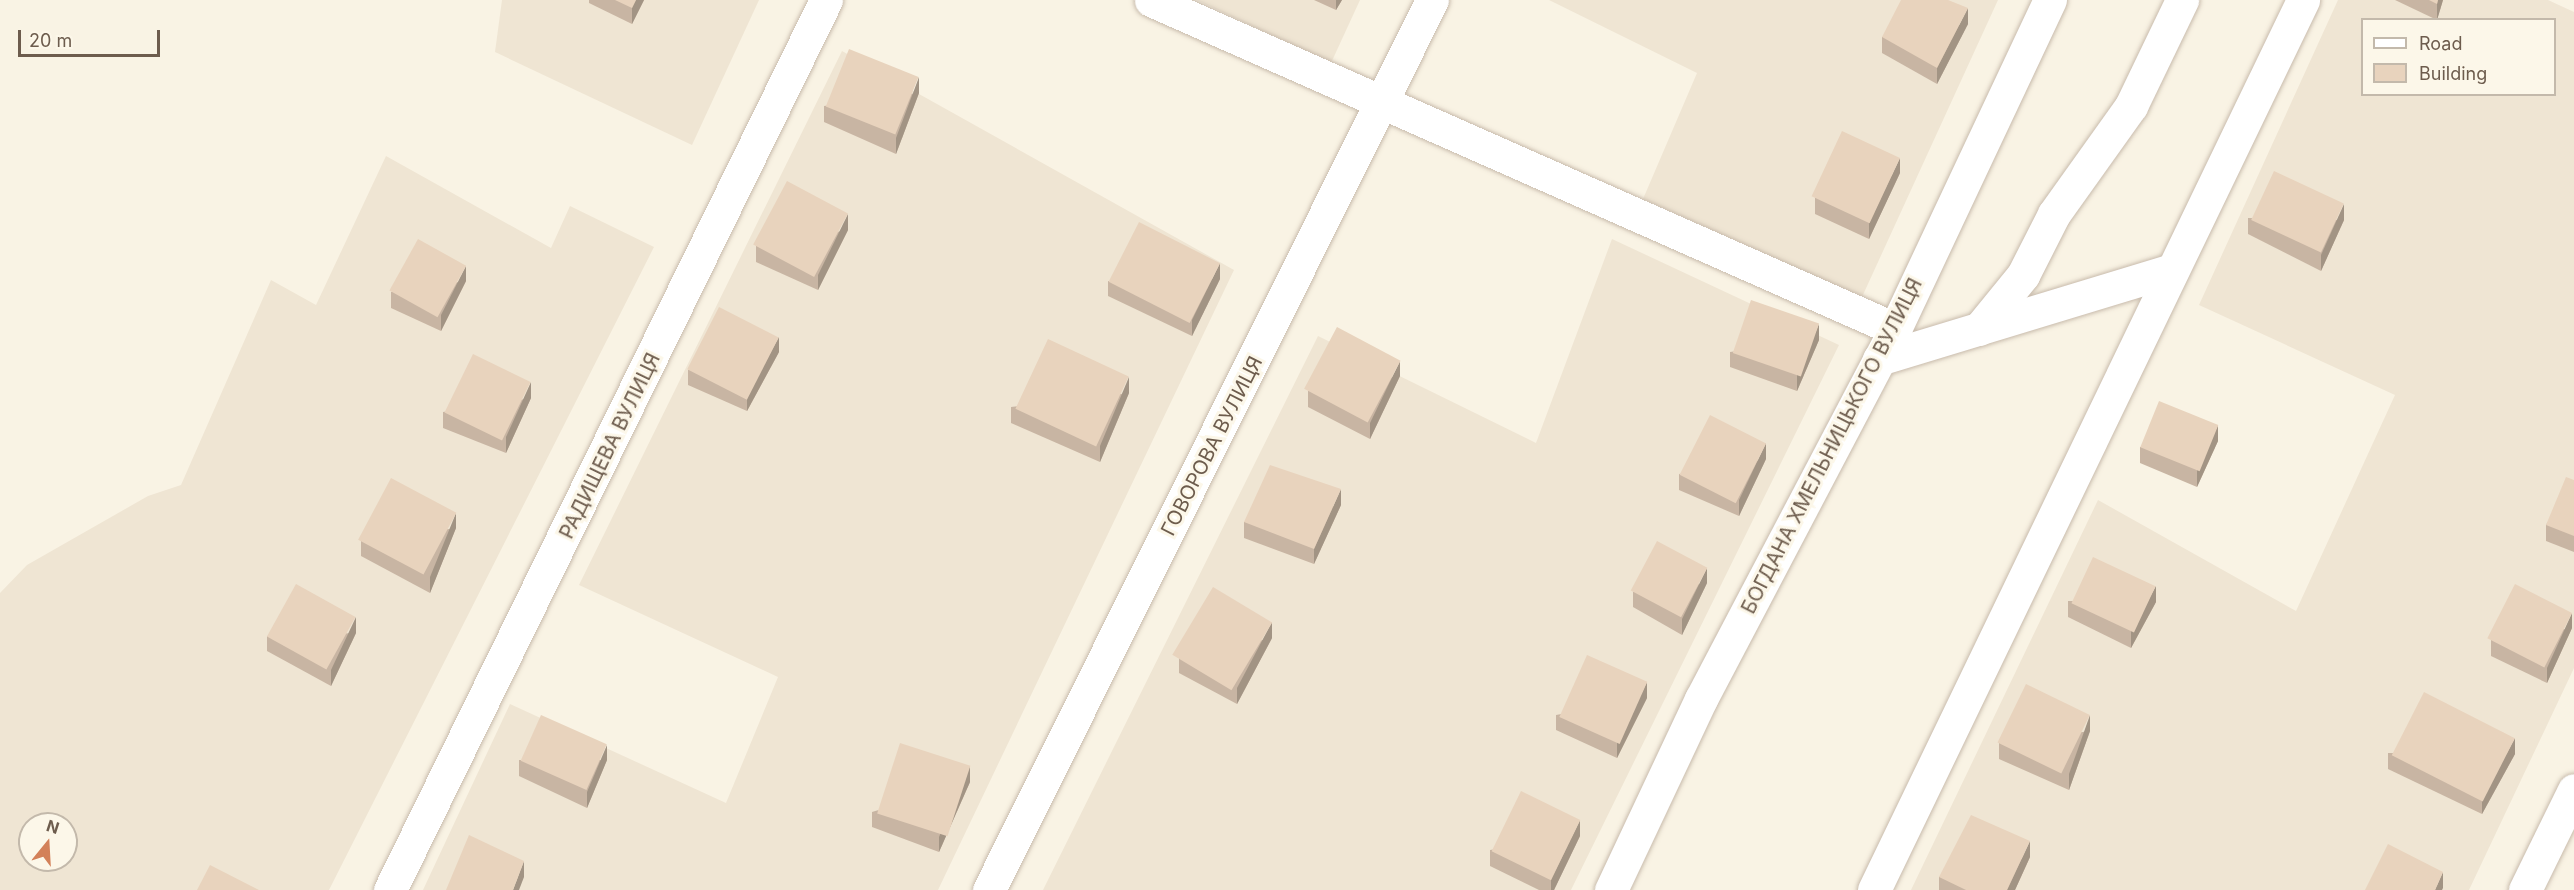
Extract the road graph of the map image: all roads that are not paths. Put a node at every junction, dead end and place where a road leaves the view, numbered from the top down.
1 (826, 0) edge
2 (1151, 0) edge
3 (1432, 0) edge
4 (2050, 0) edge
5 (2182, 0) edge
6 (2303, 0) edge
7 (1382, 106) junction
8 (2172, 270) junction
9 (1895, 329) junction
10 (1979, 329) junction
11 (1879, 359) junction
12 (2574, 790) edge
13 (390, 890) edge
14 (989, 890) edge
15 (1611, 890) edge
16 (1874, 890) edge
17 (2525, 890) edge

1 - 13 street, РАДИЩЕВА ВУЛИЦЯ
2 - 7 street
3 - 7 street, ГОВОРОВА ВУЛИЦЯ
4 - 9 street, БОГДАНА ХМЕЛЬНИЦЬКОГО ВУЛИЦЯ
5 - 10 street
6 - 8 street
7 - 9 street
7 - 14 street, ГОВОРОВА ВУЛИЦЯ
8 - 10 street
8 - 16 street
9 - 11 street, БОГДАНА ХМЕЛЬНИЦЬКОГО ВУЛИЦЯ
10 - 11 street
11 - 15 street, БОГДАНА ХМЕЛЬНИЦЬКОГО ВУЛИЦЯ
12 - 17 street

